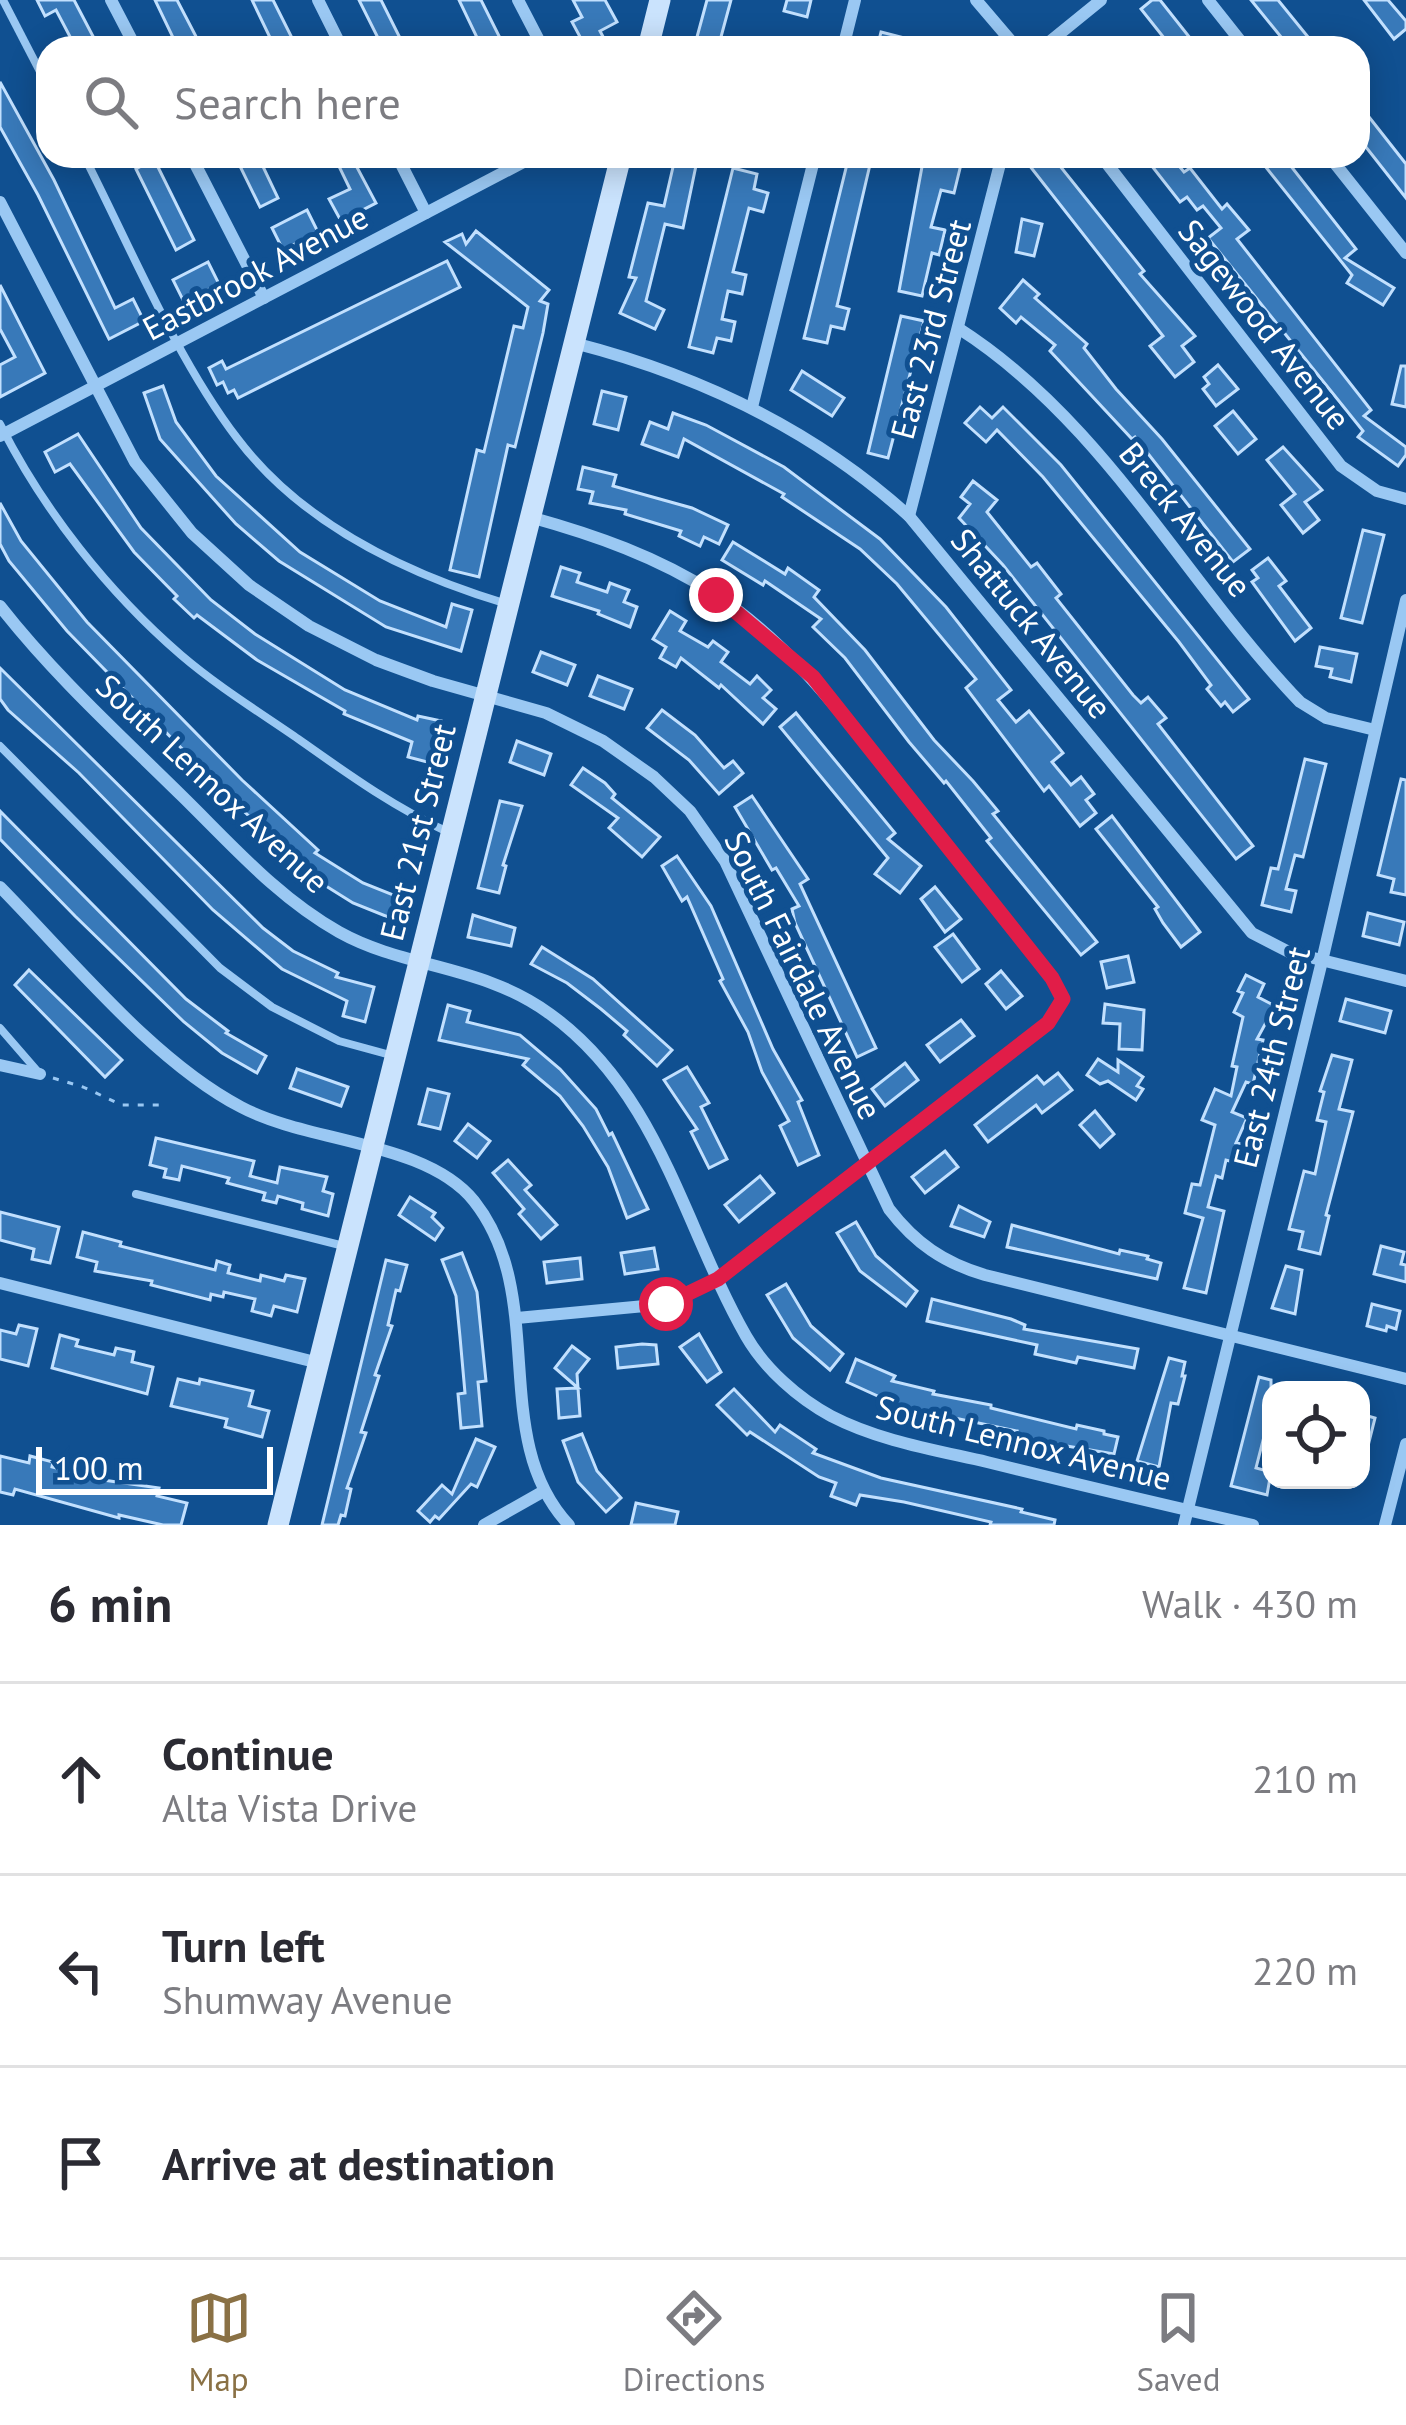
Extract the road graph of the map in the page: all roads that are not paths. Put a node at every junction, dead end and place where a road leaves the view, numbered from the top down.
1 (3, 0) edge
2 (111, 0) edge
3 (318, 0) edge
4 (518, 0) edge
5 (659, 0) edge
6 (855, 0) edge
7 (976, 0) edge
8 (1101, 0) edge
9 (1208, 0) edge
10 (130, 36) edge
11 (336, 36) edge
12 (536, 36) edge
13 (650, 36) edge
14 (846, 36) edge
15 (1006, 36) edge
16 (1057, 36) edge
17 (1236, 36) edge
18 (36, 64) edge
19 (90, 168) edge
20 (197, 168) edge
21 (403, 168) edge
22 (512, 168) edge
23 (617, 168) edge
24 (812, 168) edge
25 (999, 168) edge
26 (1110, 168) edge
27 (1339, 168) edge
28 (0, 202) edge
29 (426, 213) junction
30 (1406, 253) edge
31 (264, 298) junction
32 (958, 328) junction
33 (179, 342) junction
34 (574, 343) junction
35 (95, 387) junction
36 (752, 407) junction
37 (2, 432) edge
38 (1406, 499) edge
39 (909, 516) junction
40 (530, 517) junction
41 (1406, 600) edge
42 (508, 604) junction
43 (0, 605) edge
44 (486, 696) junction
45 (1375, 730) junction
46 (0, 746) edge
47 (451, 834) junction
48 (0, 887) edge
49 (420, 959) junction
50 (1322, 961) junction
51 (1406, 981) edge
52 (0, 1028) edge
53 (395, 1057) junction
54 (0, 1065) edge
55 (40, 1074) joint
56 (372, 1150) junction
57 (866, 1165) junction
58 (136, 1194) dead end
59 (348, 1247) junction
60 (718, 1279) junction
61 (0, 1283) edge
62 (517, 1318) junction
63 (1232, 1333) junction
64 (319, 1363) junction
65 (1406, 1379) edge
66 (1406, 1444) edge
67 (544, 1491) junction
68 (1185, 1518) edge
69 (278, 1525) edge
70 (484, 1525) edge
71 (569, 1525) edge
72 (1253, 1525) edge
73 (1385, 1525) edge

1 - 18 lane
2 - 10 street
3 - 11 street
4 - 12 street
5 - 13 street
6 - 14 street
7 - 15 street
8 - 16 street
9 - 17 street
19 - 33 lane
20 - 31 street
21 - 29 street
22 - 29 street, Eastbrook Avenue
23 - 34 street, East 21st Street
24 - 36 street
25 - 32 street, East 23rd Street
26 - 38 street, Sagewood Avenue
27 - 30 street
28 - 35 street, South Fairdale Avenue
29 - 31 street, Eastbrook Avenue
31 - 33 street, Eastbrook Avenue
32 - 39 street, East 23rd Street
32 - 45 street, Breck Avenue
33 - 35 street, Eastbrook Avenue
33 - 42 lane
34 - 36 street, Shattuck Avenue
34 - 40 street, East 21st Street
35 - 37 street, Eastbrook Avenue
35 - 44 street, South Fairdale Avenue
36 - 39 street, Shattuck Avenue
37 - 47 lane
39 - 50 street, Shattuck Avenue
40 - 42 street, East 21st Street
40 - 57 street
41 - 45 street, East 24th Street
42 - 44 street, East 21st Street
43 - 49 street, South Lennox Avenue
44 - 47 street, East 21st Street
44 - 57 street, South Fairdale Avenue
45 - 50 street, East 24th Street
46 - 53 lane
47 - 49 street, East 21st Street
48 - 56 street
49 - 53 street, East 21st Street
49 - 60 street, South Lennox Avenue
50 - 51 street, Shattuck Avenue
50 - 63 street, East 24th Street
52 - 55 lane
53 - 56 street, East 21st Street
54 - 55 street
56 - 59 street, East 21st Street
56 - 62 street
57 - 60 street
57 - 63 street, South Fairdale Avenue
58 - 59 lane
59 - 64 street, East 21st Street
60 - 62 street
60 - 68 street, South Lennox Avenue
61 - 64 street
62 - 67 street
63 - 65 street, South Fairdale Avenue
63 - 68 street, East 24th Street
64 - 69 street, East 21st Street
66 - 73 street
67 - 70 street
67 - 71 street
68 - 72 street, South Lennox Avenue

